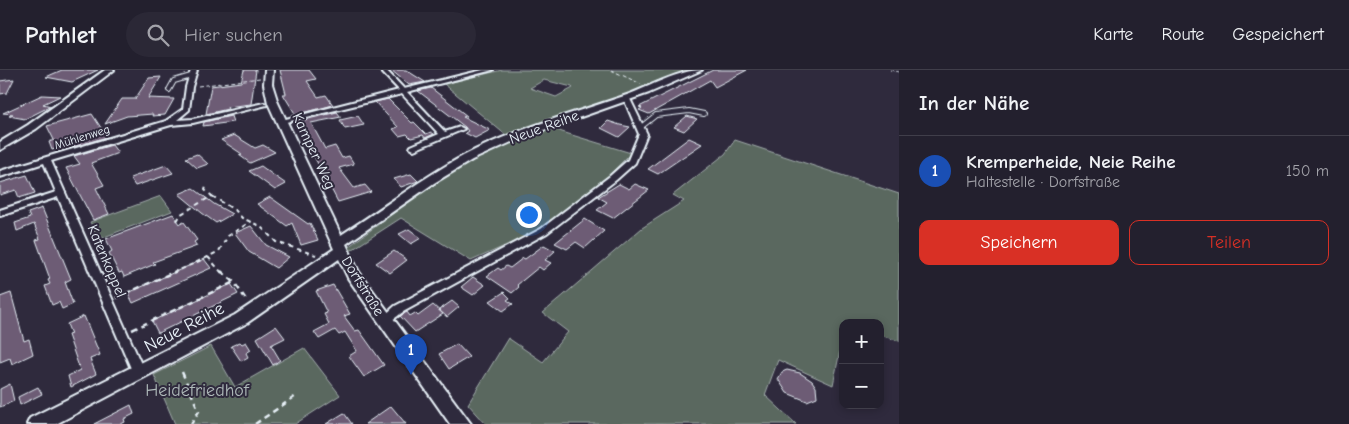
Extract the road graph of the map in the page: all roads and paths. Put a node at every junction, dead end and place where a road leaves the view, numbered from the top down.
1 (110, 70) edge
2 (383, 70) edge
3 (490, 70) edge
4 (611, 70) edge
5 (698, 70) edge
6 (890, 70) edge
7 (899, 72) edge
8 (192, 73) edge
9 (268, 74) edge
10 (188, 87) junction
11 (169, 90) dead end
12 (655, 90) junction
13 (401, 91) junction
14 (627, 99) junction
15 (264, 105) dead end
16 (704, 114) dead end
17 (282, 121) junction
18 (169, 124) junction
19 (641, 128) junction
20 (460, 129) dead end
21 (444, 135) junction
22 (0, 147) edge
23 (414, 148) dead end
24 (47, 161) junction
25 (1, 174) edge
26 (206, 187) dead end
27 (61, 193) junction
28 (212, 196) junction
29 (0, 213) edge
30 (177, 221) dead end
31 (250, 222) junction
32 (340, 247) junction
33 (208, 257) junction
34 (326, 261) junction
35 (234, 282) junction
36 (108, 302) junction
37 (254, 312) junction
38 (390, 316) dead end
39 (122, 335) junction
40 (182, 372) dead end
41 (139, 373) junction
42 (296, 396) dead end
43 (36, 424) edge
44 (191, 424) edge
45 (255, 424) edge
46 (461, 424) edge

1 - 22 street
2 - 13 street
3 - 13 street
4 - 12 path
5 - 12 street, Neue Reihe
6 - 7 path
8 - 10 street
8 - 11 lane
9 - 10 path
9 - 17 street, Kamper Weg
10 - 18 street, Mühlenweg
12 - 14 street, Neue Reihe
13 - 17 street
13 - 21 street
14 - 19 street
14 - 32 street, Neue Reihe
15 - 18 street, Mühlenweg
16 - 19 lane
17 - 32 street, Kamper Weg
18 - 24 street, Mühlenweg
19 - 38 street
20 - 21 street
21 - 23 street
24 - 25 street, Mühlenweg
24 - 27 street, Katenkoppel
26 - 28 path
27 - 29 street
27 - 36 street, Katenkoppel
28 - 30 path
28 - 31 path
31 - 33 path
31 - 34 path
32 - 34 street, Neue Reihe
32 - 46 street, Dorfstraße
33 - 35 path
33 - 36 path
34 - 37 street, Neue Reihe
35 - 37 path
35 - 39 path
36 - 39 street, Katenkoppel
37 - 41 street, Neue Reihe
39 - 41 street, Katenkoppel
40 - 44 path
41 - 43 street, Neue Reihe
42 - 45 path

